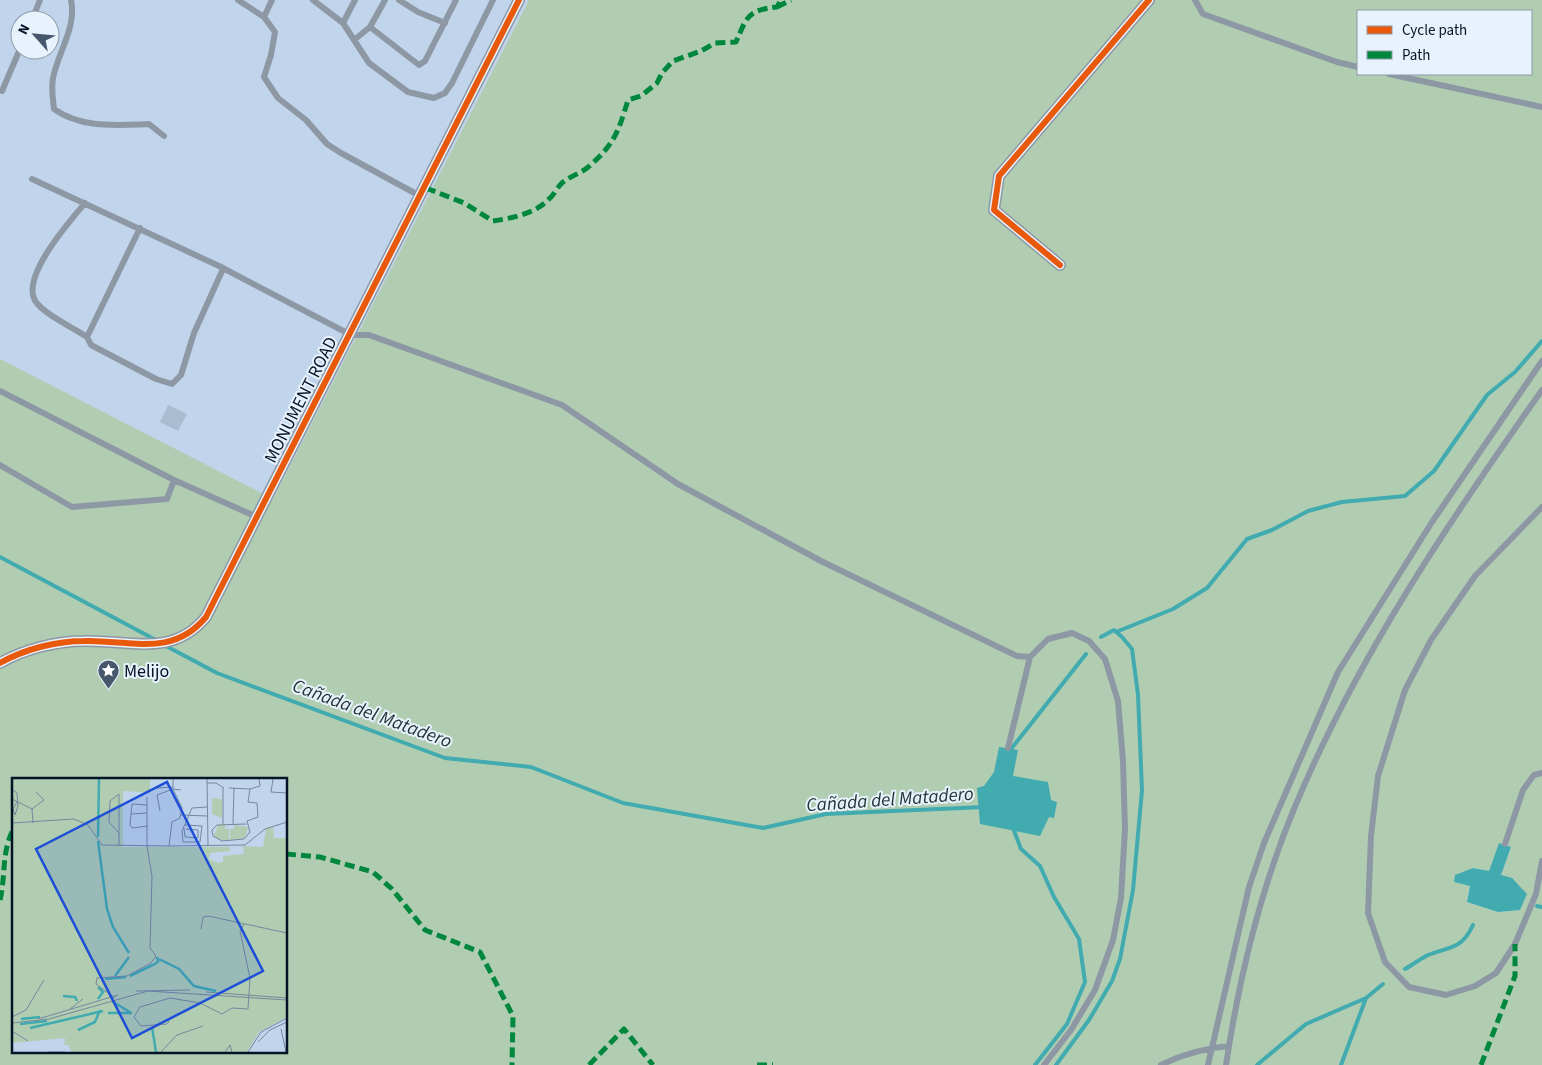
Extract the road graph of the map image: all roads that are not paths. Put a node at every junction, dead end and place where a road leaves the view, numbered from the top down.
1 (71, 0) edge
2 (238, 0) edge
3 (272, 0) edge
4 (313, 0) edge
5 (355, 0) edge
6 (385, 0) edge
7 (399, 0) edge
8 (456, 0) edge
9 (493, 0) edge
10 (519, 0) edge
11 (1149, 0) edge
12 (1195, 0) edge
13 (264, 17) junction
14 (343, 23) junction
15 (445, 23) junction
16 (370, 27) junction
17 (354, 40) junction
18 (15, 60) edge
19 (1357, 67) edge
20 (1394, 75) edge
21 (2, 91) dead end
22 (1542, 106) edge
23 (164, 136) dead end
24 (32, 179) dead end
25 (421, 197) junction
26 (85, 203) junction
27 (140, 228) junction
28 (1060, 264) dead end
29 (223, 269) junction
30 (350, 335) junction
31 (88, 337) junction
32 (1542, 361) edge
33 (1542, 390) edge
34 (0, 391) edge
35 (0, 465) edge
36 (174, 480) junction
37 (1542, 507) edge
38 (257, 517) junction
39 (1030, 656) junction
40 (0, 663) edge
41 (1008, 748) dead end
42 (1542, 773) edge
43 (1505, 844) dead end
44 (1542, 861) edge
45 (1229, 1046) junction
46 (1212, 1047) junction
47 (1044, 1065) edge
48 (1161, 1065) edge
49 (1208, 1065) edge
50 (1226, 1065) edge

1 - 23 lane
2 - 13 lane
3 - 13 lane
4 - 14 lane
5 - 14 lane
6 - 16 lane
7 - 15 lane
8 - 15 lane
9 - 17 lane
10 - 25 street, MONUMENT ROAD
11 - 28 street
12 - 19 lane
13 - 25 lane
14 - 17 lane
15 - 16 lane
16 - 17 lane
18 - 21 lane
20 - 22 lane
24 - 26 lane
25 - 30 street, MONUMENT ROAD
26 - 27 lane
26 - 31 lane
27 - 29 lane
27 - 31 lane
29 - 30 lane
29 - 31 lane
30 - 38 street, MONUMENT ROAD
30 - 39 lane
32 - 46 lane
33 - 45 lane
34 - 36 lane
35 - 36 lane
36 - 38 lane
37 - 44 lane
38 - 40 street, MONUMENT ROAD
39 - 41 lane
39 - 47 lane
42 - 43 lane
45 - 46 lane
45 - 50 lane
46 - 48 lane
46 - 49 lane

